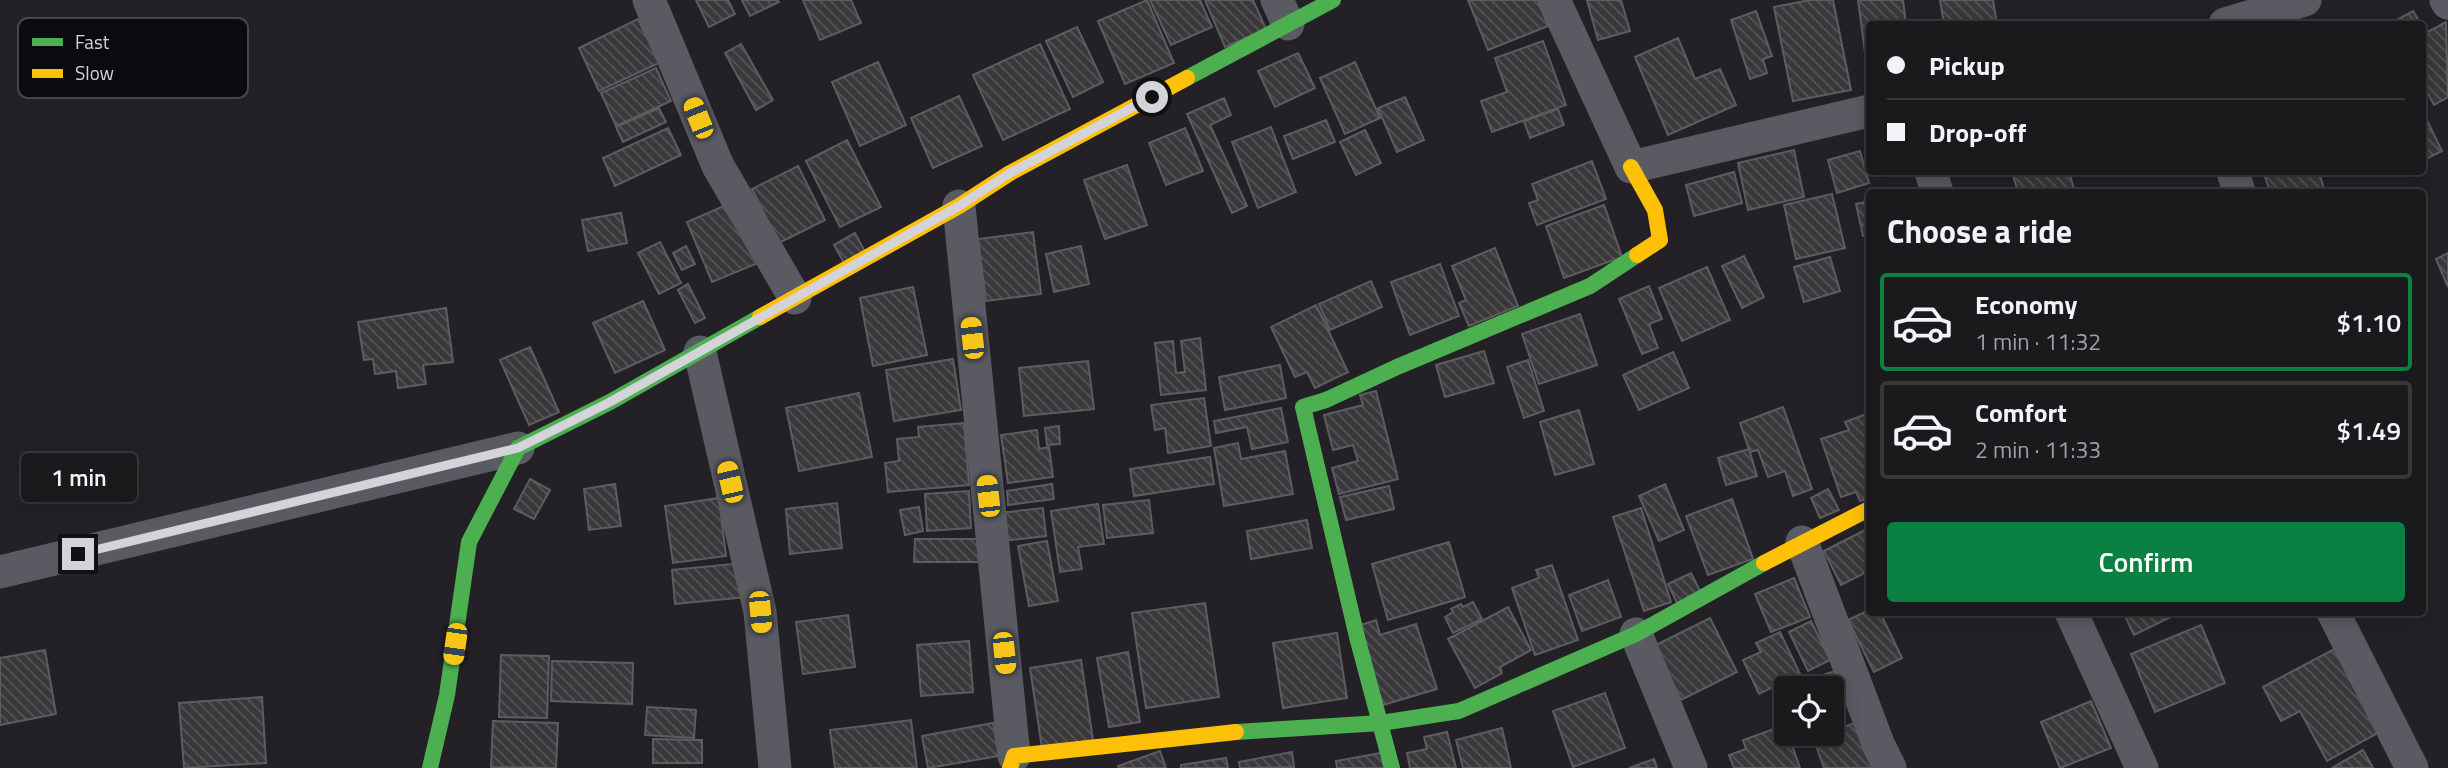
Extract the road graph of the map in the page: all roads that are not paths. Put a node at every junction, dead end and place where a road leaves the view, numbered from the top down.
1 (649, 0) edge
2 (1333, 0) edge
3 (1554, 0) edge
4 (2305, 0) edge
5 (1282, 12) edge
6 (2235, 21) edge
7 (1866, 112) edge
8 (1631, 167) junction
9 (959, 206) junction
10 (794, 298) junction
11 (700, 352) junction
12 (518, 448) junction
13 (1866, 510) edge
14 (1802, 542) junction
15 (0, 572) edge
16 (2073, 616) edge
17 (2335, 616) edge
18 (1636, 634) junction
19 (1381, 723) junction
20 (1012, 762) edge
21 (430, 768) edge
22 (775, 768) edge
23 (1392, 768) edge
24 (1690, 768) edge
25 (1890, 768) edge
26 (2142, 768) edge
27 (2412, 768) edge

1 - 10 street
2 - 5 street
3 - 8 street
4 - 6 street
5 - 9 street
7 - 8 street
8 - 19 street
9 - 10 street
9 - 20 street
10 - 11 street
11 - 12 street
11 - 22 street
12 - 15 street
12 - 21 street
13 - 14 street
14 - 18 street
14 - 25 street
16 - 26 street
17 - 27 street
18 - 19 street
18 - 24 street
19 - 20 street
19 - 23 street

